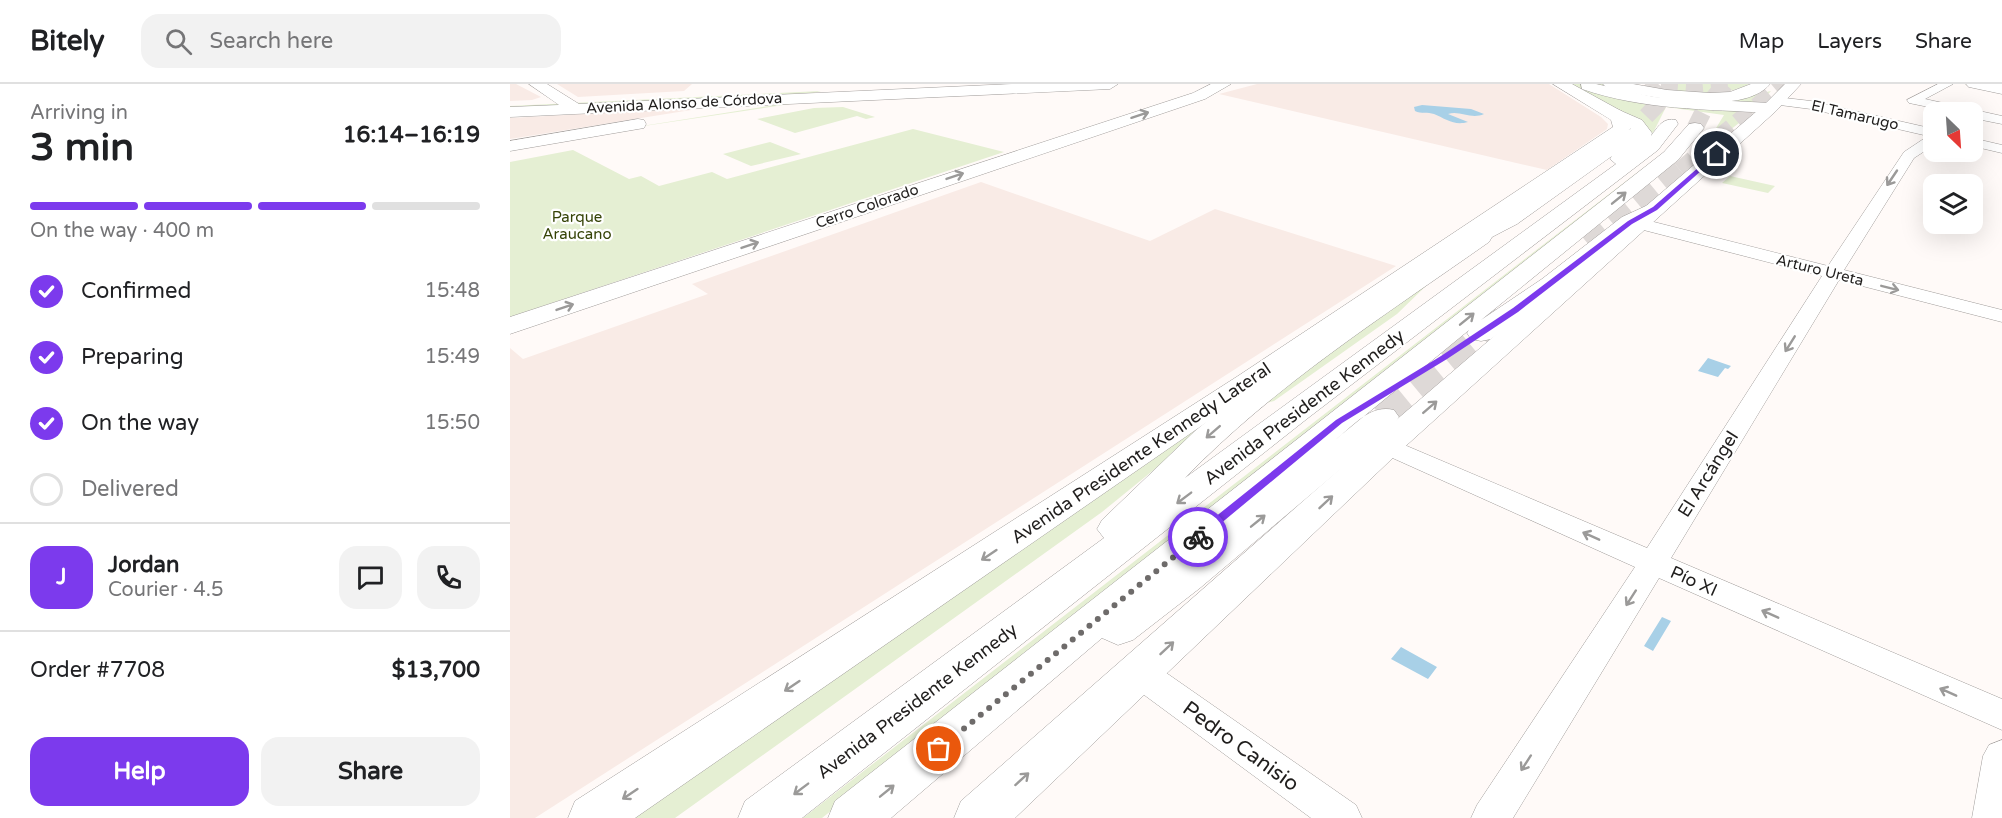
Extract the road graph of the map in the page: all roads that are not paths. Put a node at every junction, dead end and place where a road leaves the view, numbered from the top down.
1 (537, 84) edge
2 (968, 84) edge
3 (1110, 84) edge
4 (1223, 84) edge
5 (1241, 84) edge
6 (1561, 84) edge
7 (1611, 84) edge
8 (1762, 84) edge
9 (1776, 84) edge
10 (1793, 84) edge
11 (1947, 84) edge
12 (1974, 84) edge
13 (879, 86) edge
14 (1587, 86) dead end
15 (2002, 90) edge
16 (848, 96) junction
17 (1199, 96) junction
18 (813, 97) junction
19 (567, 102) junction
20 (1923, 102) edge
21 (1773, 104) junction
22 (736, 106) junction
23 (514, 107) edge
24 (1612, 112) junction
25 (1983, 116) edge
26 (717, 119) dead end
27 (2002, 120) edge
28 (651, 129) dead end
29 (1923, 130) edge
30 (1636, 139) junction
31 (518, 144) edge
32 (1923, 145) edge
33 (1983, 145) edge
34 (2002, 149) edge
35 (1646, 216) junction
36 (1494, 239) junction
37 (1450, 244) junction
38 (1834, 273) junction
39 (2002, 316) edge
40 (510, 326) edge
41 (1297, 411) junction
42 (1339, 422) junction
43 (1385, 431) junction
44 (1653, 563) junction
45 (1044, 604) junction
46 (1140, 673) junction
47 (2002, 715) edge
48 (2002, 756) edge
49 (921, 764) junction
50 (594, 818) edge
51 (763, 818) edge
52 (853, 818) edge
53 (979, 818) edge
54 (1342, 818) edge
55 (1491, 818) edge
56 (1992, 818) edge

1 - 19 main road
2 - 13 main road, Avenida Alonso de Córdova
3 - 16 main road
4 - 17 main road, Cerro Colorado
5 - 17 main road
6 - 24 main road
7 - 8 main road
9 - 21 main road
10 - 21 main road
11 - 20 street
12 - 15 main road
13 - 16 main road
13 - 18 main road
13 - 19 main road, Avenida Alonso de Córdova
14 - 21 main road
16 - 18 main road
16 - 26 main road
40 -> 17 main road, Cerro Colorado
18 - 22 main road
19 - 22 main road, Avenida Alonso de Córdova
19 - 23 main road, Avenida Alonso de Córdova
19 - 23 main road
21 - 29 street, El Tamarugo
21 - 35 main road
22 - 31 main road
24 - 30 main road
24 - 37 main road, Avenida Presidente Kennedy Lateral
25 - 27 street
28 - 31 main road
30 - 36 main road
30 - 37 main road
32 -> 38 street, El Arcángel
33 - 34 street
35 - 38 street, Arturo Ureta
35 - 42 main road
43 -> 35 main road
36 - 41 main road
36 -> 45 main road
37 -> 50 main road, Avenida Presidente Kennedy Lateral
38 -> 39 street, Arturo Ureta
38 -> 44 street, El Arcángel
42 -> 41 main road, Avenida Presidente Kennedy
41 -> 45 main road, Avenida Presidente Kennedy
42 - 49 main road, Avenida Presidente Kennedy
44 -> 43 street, Pío XI
46 -> 43 main road
49 -> 43 main road
47 -> 44 street, Pío XI
44 -> 55 street, El Arcángel
45 -> 51 main road, Avenida Presidente Kennedy
53 -> 46 main road
46 - 54 street, Pedro Canisio
48 - 56 street
52 -> 49 main road, Avenida Presidente Kennedy

